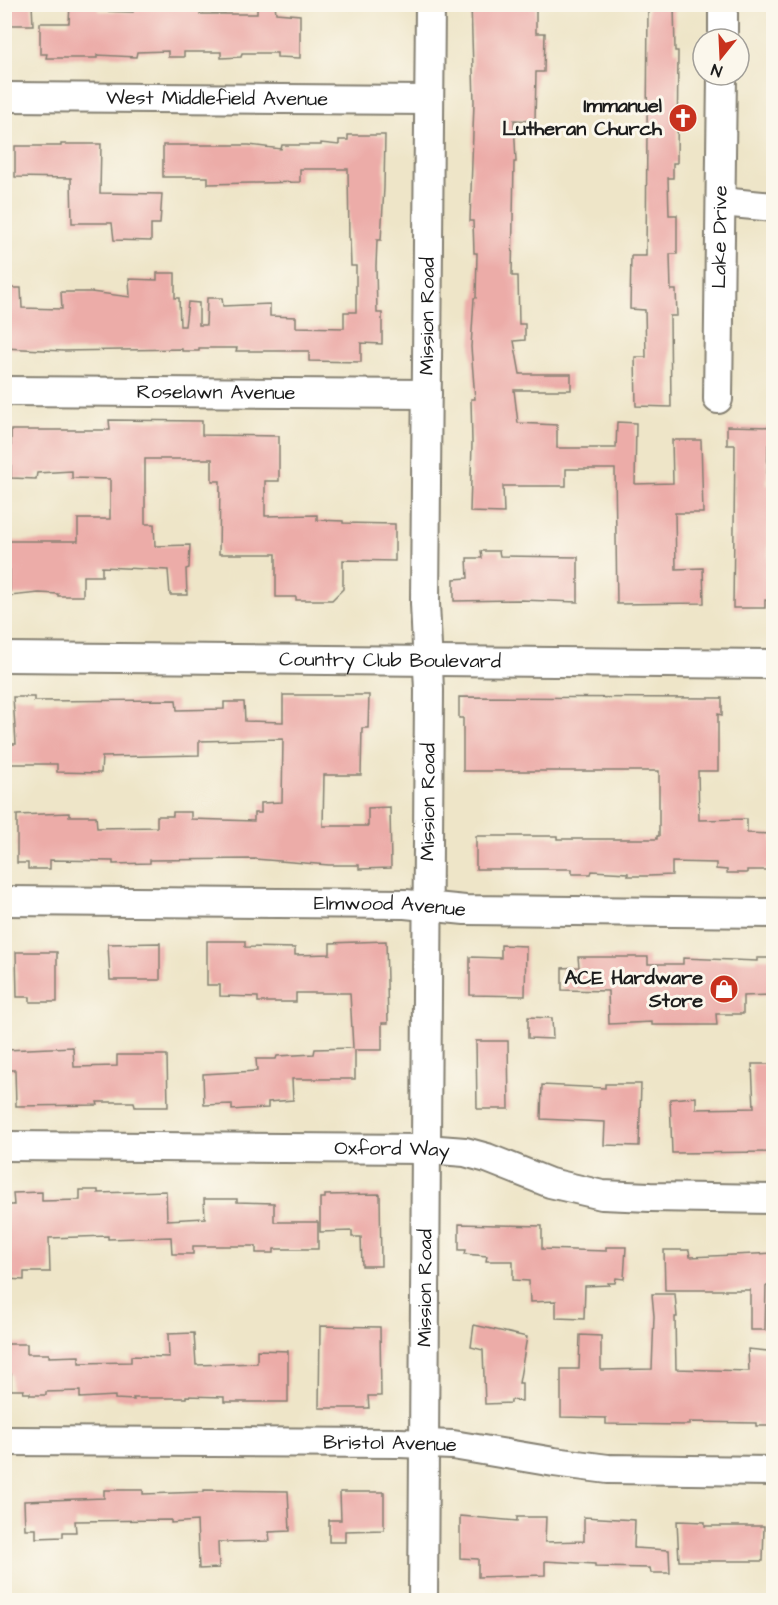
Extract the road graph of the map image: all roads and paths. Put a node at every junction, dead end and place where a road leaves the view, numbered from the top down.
1 (430, 4) edge
2 (723, 4) edge
3 (723, 27) edge
4 (722, 87) edge
5 (4, 97) edge
6 (429, 100) junction
7 (721, 202) junction
8 (774, 207) edge
9 (4, 391) edge
10 (427, 394) junction
11 (718, 399) dead end
12 (4, 657) edge
13 (428, 661) junction
14 (774, 664) edge
15 (4, 902) edge
16 (428, 906) junction
17 (774, 913) edge
18 (4, 1146) edge
19 (426, 1149) junction
20 (774, 1199) edge
21 (4, 1441) edge
22 (424, 1444) junction
23 (774, 1472) edge
24 (423, 1600) edge

1 - 6 street, Mission Road
2 - 3 street
4 - 7 street, Lake Drive
5 - 6 street, West Middlefield Avenue
6 - 10 street, Mission Road
7 - 8 street
7 - 11 street, Lake Drive
9 - 10 street, Roselawn Avenue
10 - 13 street, Mission Road
12 - 13 street, Country Club Boulevard
13 - 14 street, Country Club Boulevard
13 - 16 street, Mission Road
15 - 16 street, Elmwood Avenue
16 - 17 street, Elmwood Avenue
16 - 19 street, Mission Road
18 - 19 street, Oxford Way
19 - 20 street, Oxford Way
19 - 22 street, Mission Road
21 - 22 street, Bristol Avenue
22 - 23 street, Bristol Avenue
22 - 24 street, Mission Road

